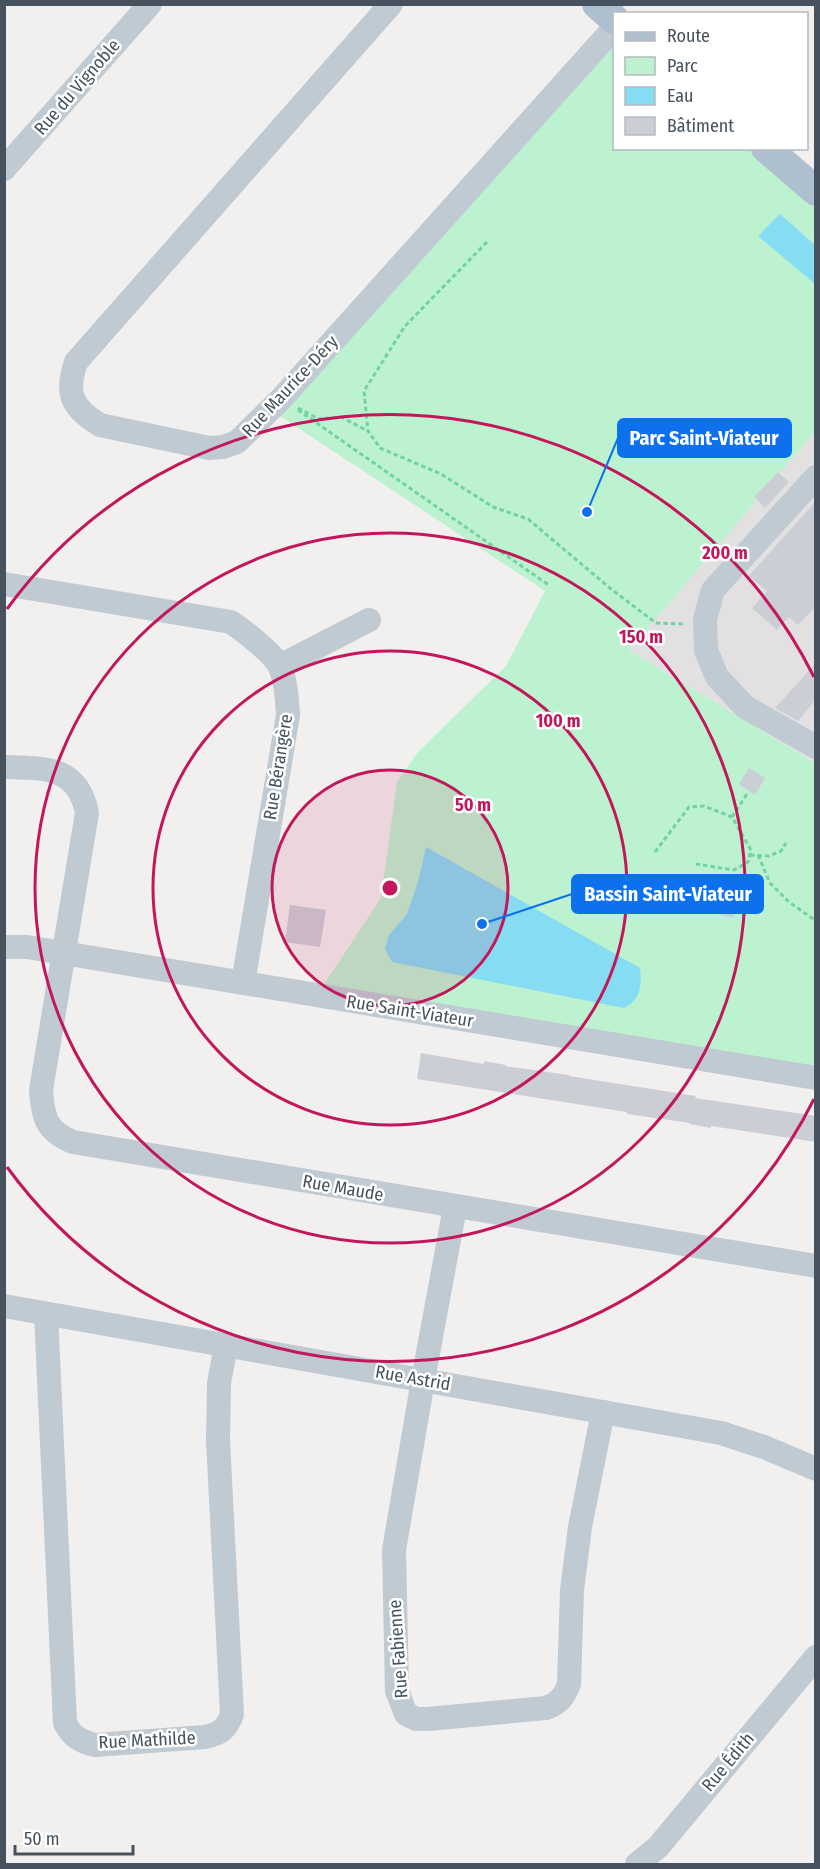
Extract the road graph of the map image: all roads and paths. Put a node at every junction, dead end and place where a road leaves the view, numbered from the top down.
1 (150, 4) edge
2 (391, 4) edge
3 (597, 4) edge
4 (613, 17) edge
5 (613, 30) edge
6 (768, 150) edge
7 (4, 169) edge
8 (816, 191) edge
9 (487, 242) dead end
10 (281, 399) junction
11 (368, 431) junction
12 (816, 477) edge
13 (4, 584) edge
14 (550, 586) dead end
15 (369, 620) dead end
16 (705, 626) junction
17 (280, 666) junction
18 (816, 747) edge
19 (4, 767) edge
20 (747, 794) dead end
21 (732, 817) junction
22 (786, 843) dead end
23 (655, 852) dead end
24 (750, 855) junction
25 (758, 855) junction
26 (696, 864) dead end
27 (816, 921) edge
28 (4, 947) edge
29 (64, 954) junction
30 (243, 983) junction
31 (816, 1078) edge
32 (455, 1207) junction
33 (816, 1266) edge
34 (4, 1306) edge
35 (46, 1314) junction
36 (226, 1346) junction
37 (423, 1380) junction
38 (603, 1412) junction
39 (816, 1469) edge
40 (816, 1657) edge
41 (637, 1864) edge

1 - 7 street, Rue du Vignoble
2 - 10 street, Rue Maurice-Déry
3 - 4 main road
5 - 10 street, Rue Maurice-Déry
6 - 8 main road
9 - 11 path
10 - 11 path
10 - 14 path
11 - 16 path
12 - 16 street
13 - 17 street
15 - 17 street
16 - 18 street
17 - 30 street, Rue Bérangère
19 - 29 street
20 - 21 path
21 - 23 path
21 - 24 path
22 - 25 path
24 - 25 path
24 - 26 path
25 - 27 path
28 - 29 street, Rue Saint-Viateur
29 - 30 street, Rue Saint-Viateur
29 - 32 street, Rue Maude
30 - 31 street, Rue Saint-Viateur
32 - 33 street, Rue Maude
32 - 37 street, Rue Fabienne
34 - 35 street, Rue Astrid
35 - 36 street, Rue Astrid
35 - 36 street, Rue Mathilde
36 - 37 street, Rue Astrid
37 - 38 street, Rue Astrid
37 - 38 street, Rue Fabienne
38 - 39 street, Rue Astrid
40 - 41 street, Rue Édith

